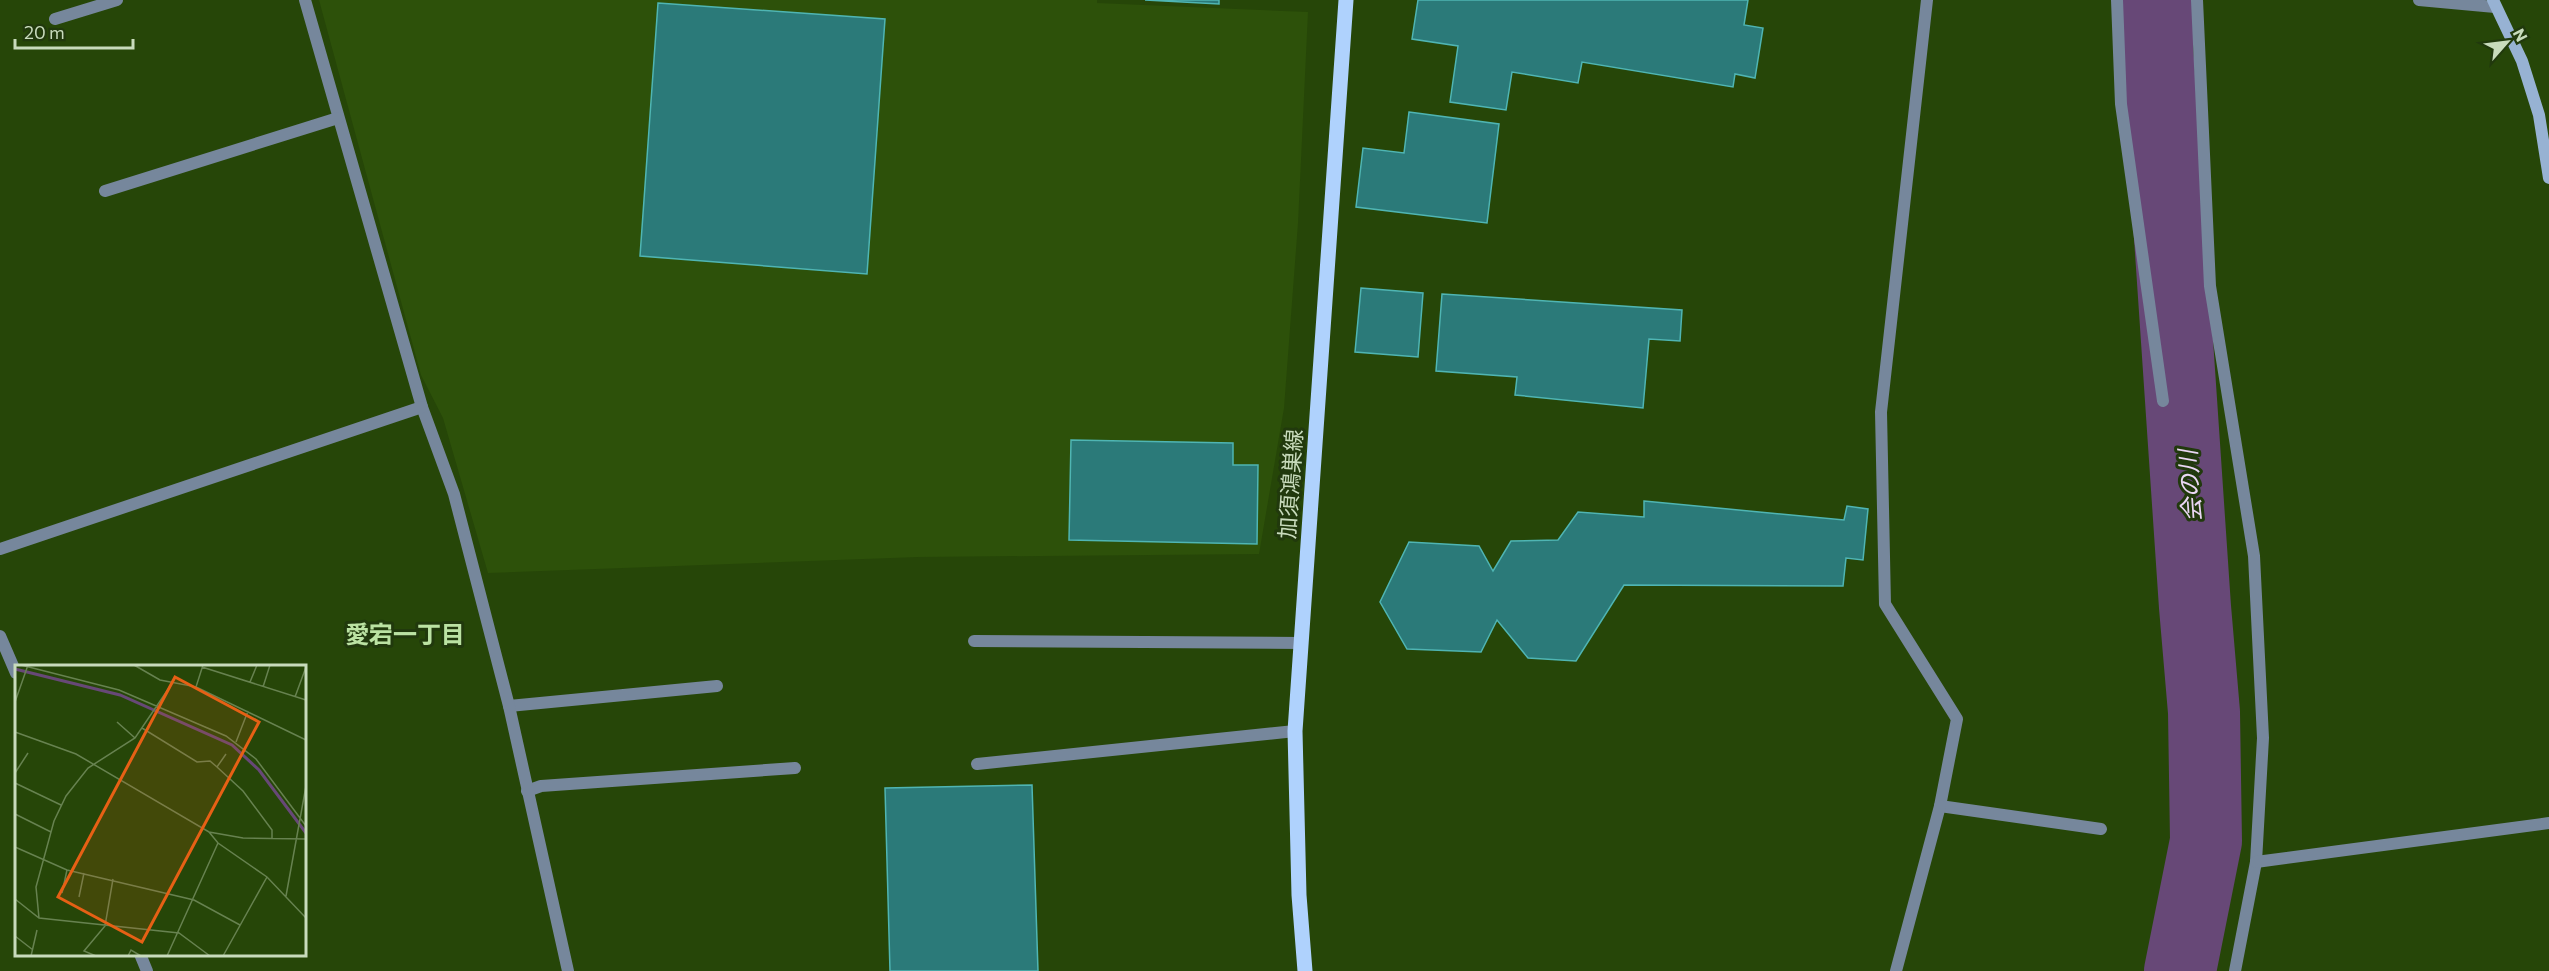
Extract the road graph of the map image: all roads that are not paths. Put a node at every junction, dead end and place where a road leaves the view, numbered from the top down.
1 (117, 0) edge
2 (304, 0) edge
3 (1346, 0) edge
4 (1927, 0) edge
5 (2117, 0) edge
6 (2198, 0) edge
7 (2419, 0) edge
8 (2494, 4) edge
9 (55, 19) dead end
10 (338, 118) junction
11 (2549, 178) edge
12 (105, 190) dead end
13 (2163, 401) dead end
14 (422, 407) junction
15 (0, 549) edge
16 (0, 636) edge
17 (974, 641) dead end
18 (1302, 643) junction
19 (15, 671) edge
20 (717, 686) dead end
21 (509, 706) junction
22 (1295, 731) junction
23 (976, 765) dead end
24 (795, 768) dead end
25 (527, 791) junction
26 (1940, 806) junction
27 (2549, 824) edge
28 (2101, 829) dead end
29 (2256, 862) junction
30 (141, 956) edge
31 (147, 971) edge
32 (568, 971) edge
33 (1305, 971) edge
34 (1896, 971) edge
35 (2235, 971) edge

1 - 9 street
2 - 10 street
3 - 18 main road, 加須鴻巣線
4 - 26 street
5 - 13 street
6 - 29 street
7 - 8 street
8 - 11 main road
10 - 12 street
10 - 14 street
14 - 15 street
14 - 21 street
16 - 19 street
17 - 18 street
18 - 22 main road, 加須鴻巣線
20 - 21 street
21 - 25 street
22 - 23 street
22 - 33 main road, 加須鴻巣線
24 - 25 street
25 - 32 street
26 - 28 street
26 - 34 street
27 - 29 street
29 - 35 street
30 - 31 street

